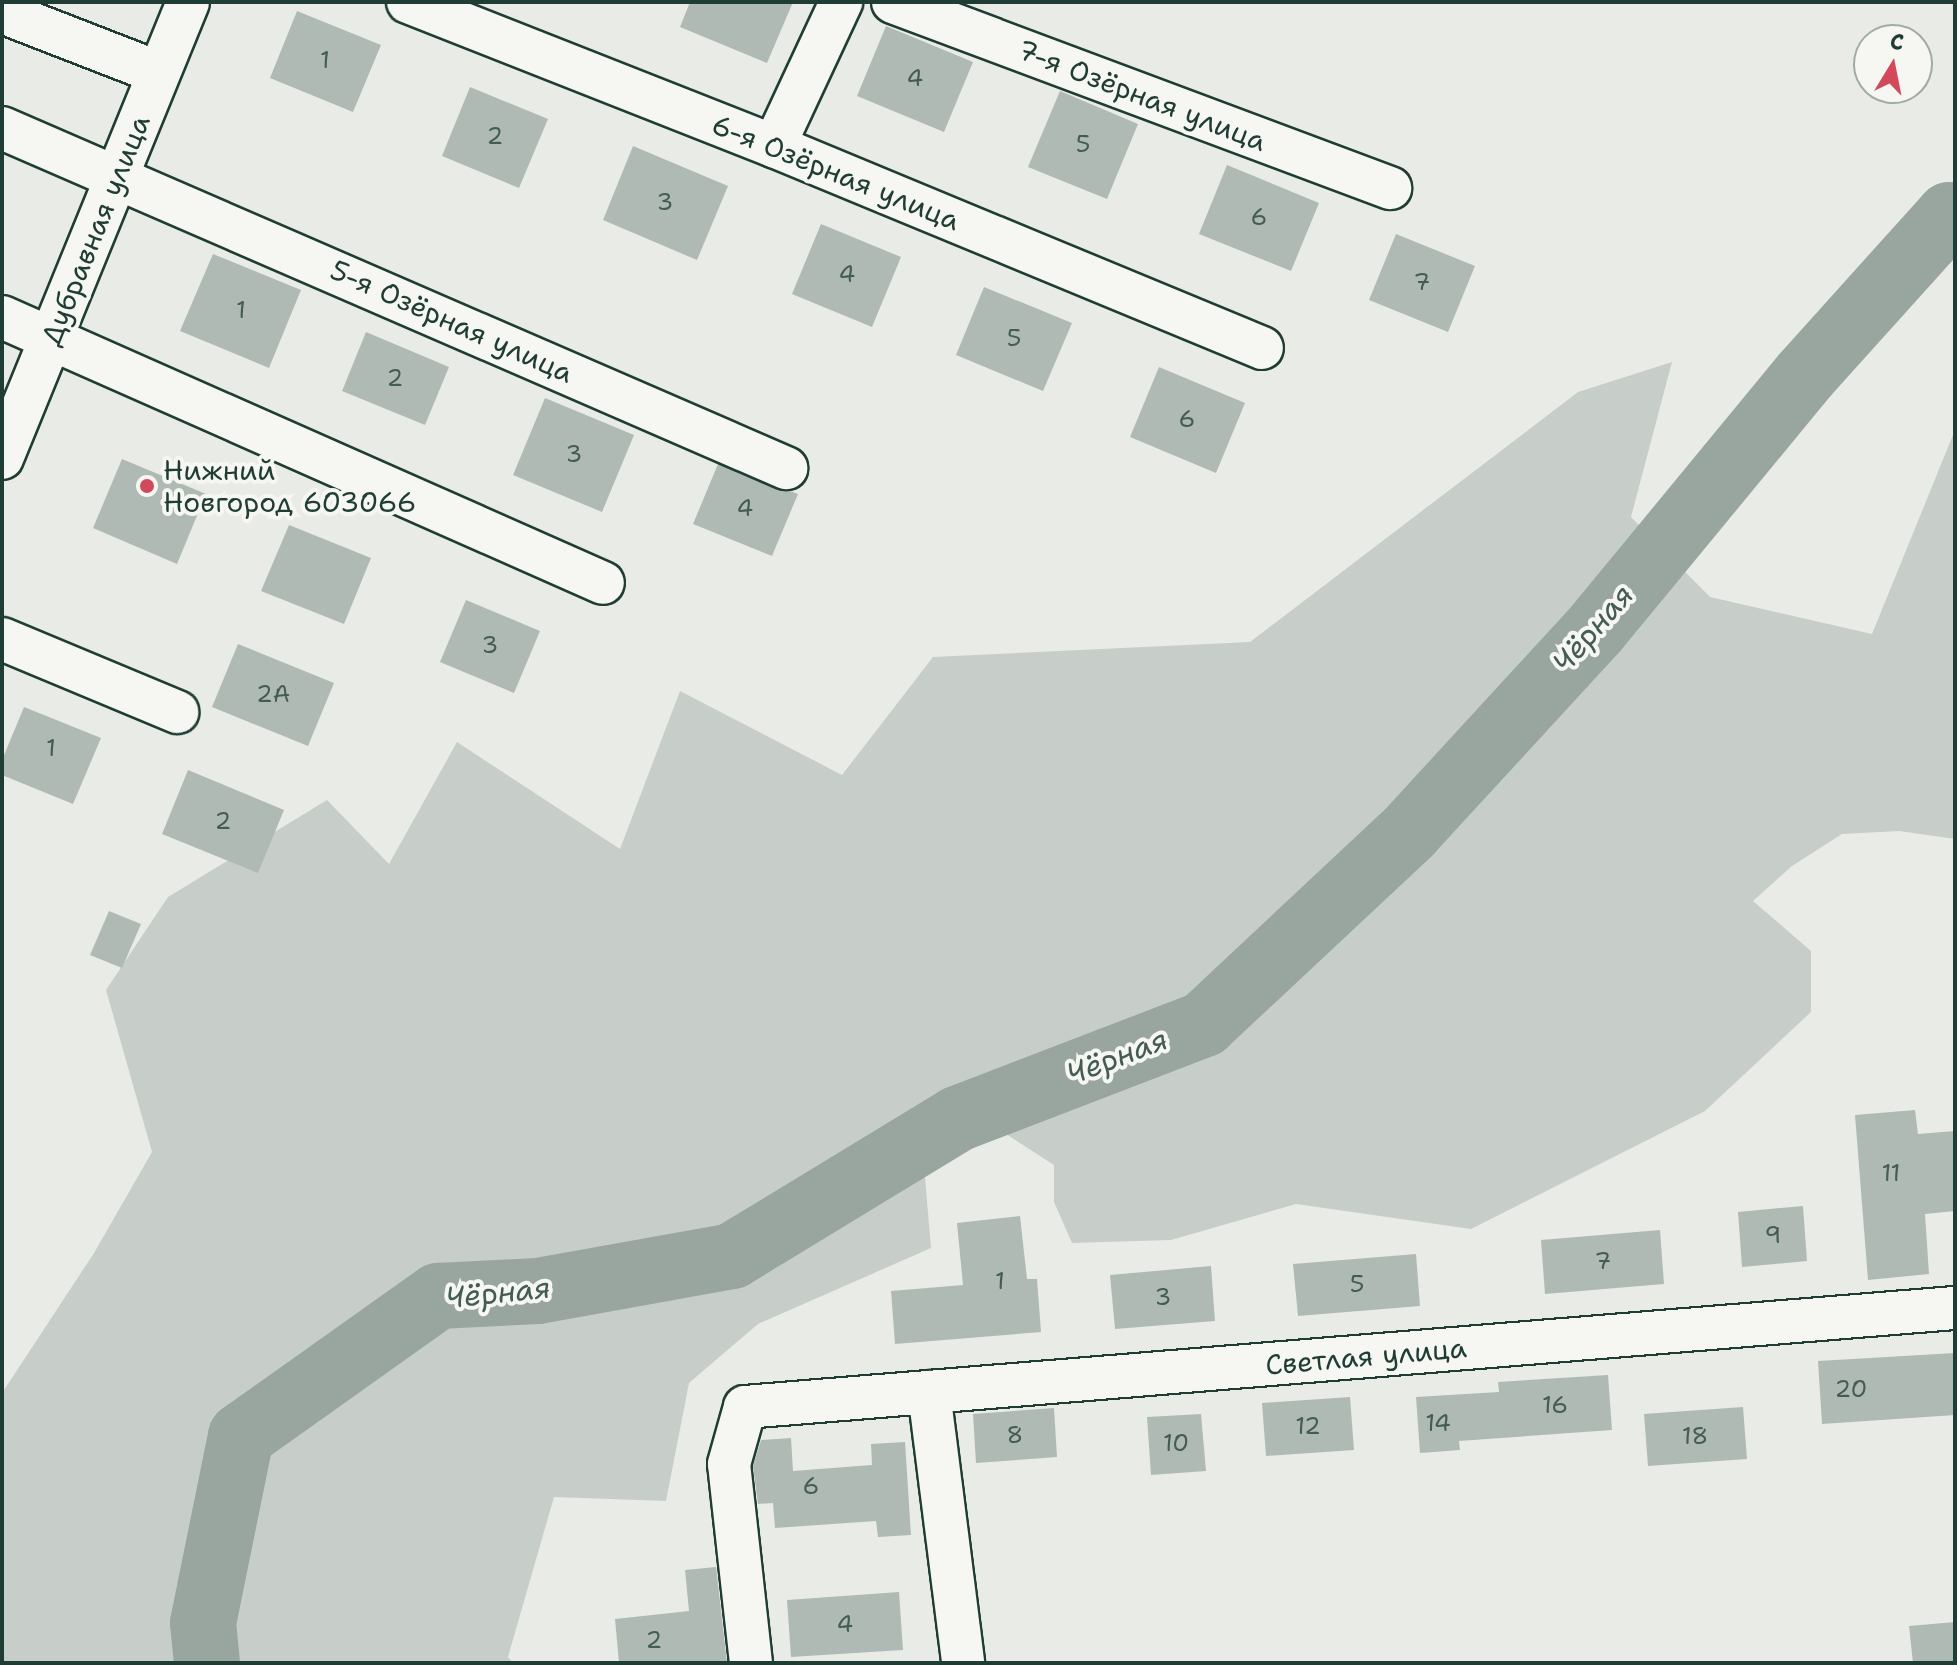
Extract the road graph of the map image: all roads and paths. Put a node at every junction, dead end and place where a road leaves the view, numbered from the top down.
1 (188, 2) edge
2 (408, 2) edge
3 (841, 2) edge
4 (893, 2) edge
5 (2, 12) edge
6 (159, 73) junction
7 (2, 128) edge
8 (774, 146) junction
9 (118, 175) junction
10 (1390, 188) dead end
11 (2, 317) edge
12 (53, 337) junction
13 (1262, 348) dead end
14 (2, 458) edge
15 (786, 468) dead end
16 (603, 583) dead end
17 (2, 639) edge
18 (177, 712) dead end
19 (1955, 1308) edge
20 (929, 1392) junction
21 (751, 1663) edge
22 (963, 1663) edge

1 - 6 street, Дубравная улица
2 - 8 street, 6-я Озёрная улица
3 - 8 street
4 - 10 street, 7-я Озёрная улица
5 - 6 street
6 - 9 street, Дубравная улица
7 - 9 street, 5-я Озёрная улица
8 - 13 street, 6-я Озёрная улица
9 - 12 street, Дубравная улица
9 - 15 street, 5-я Озёрная улица
11 - 12 street
12 - 14 street, Дубравная улица
12 - 16 street
17 - 18 street
19 - 20 street, Светлая улица
20 - 21 street, Светлая улица
20 - 22 street

